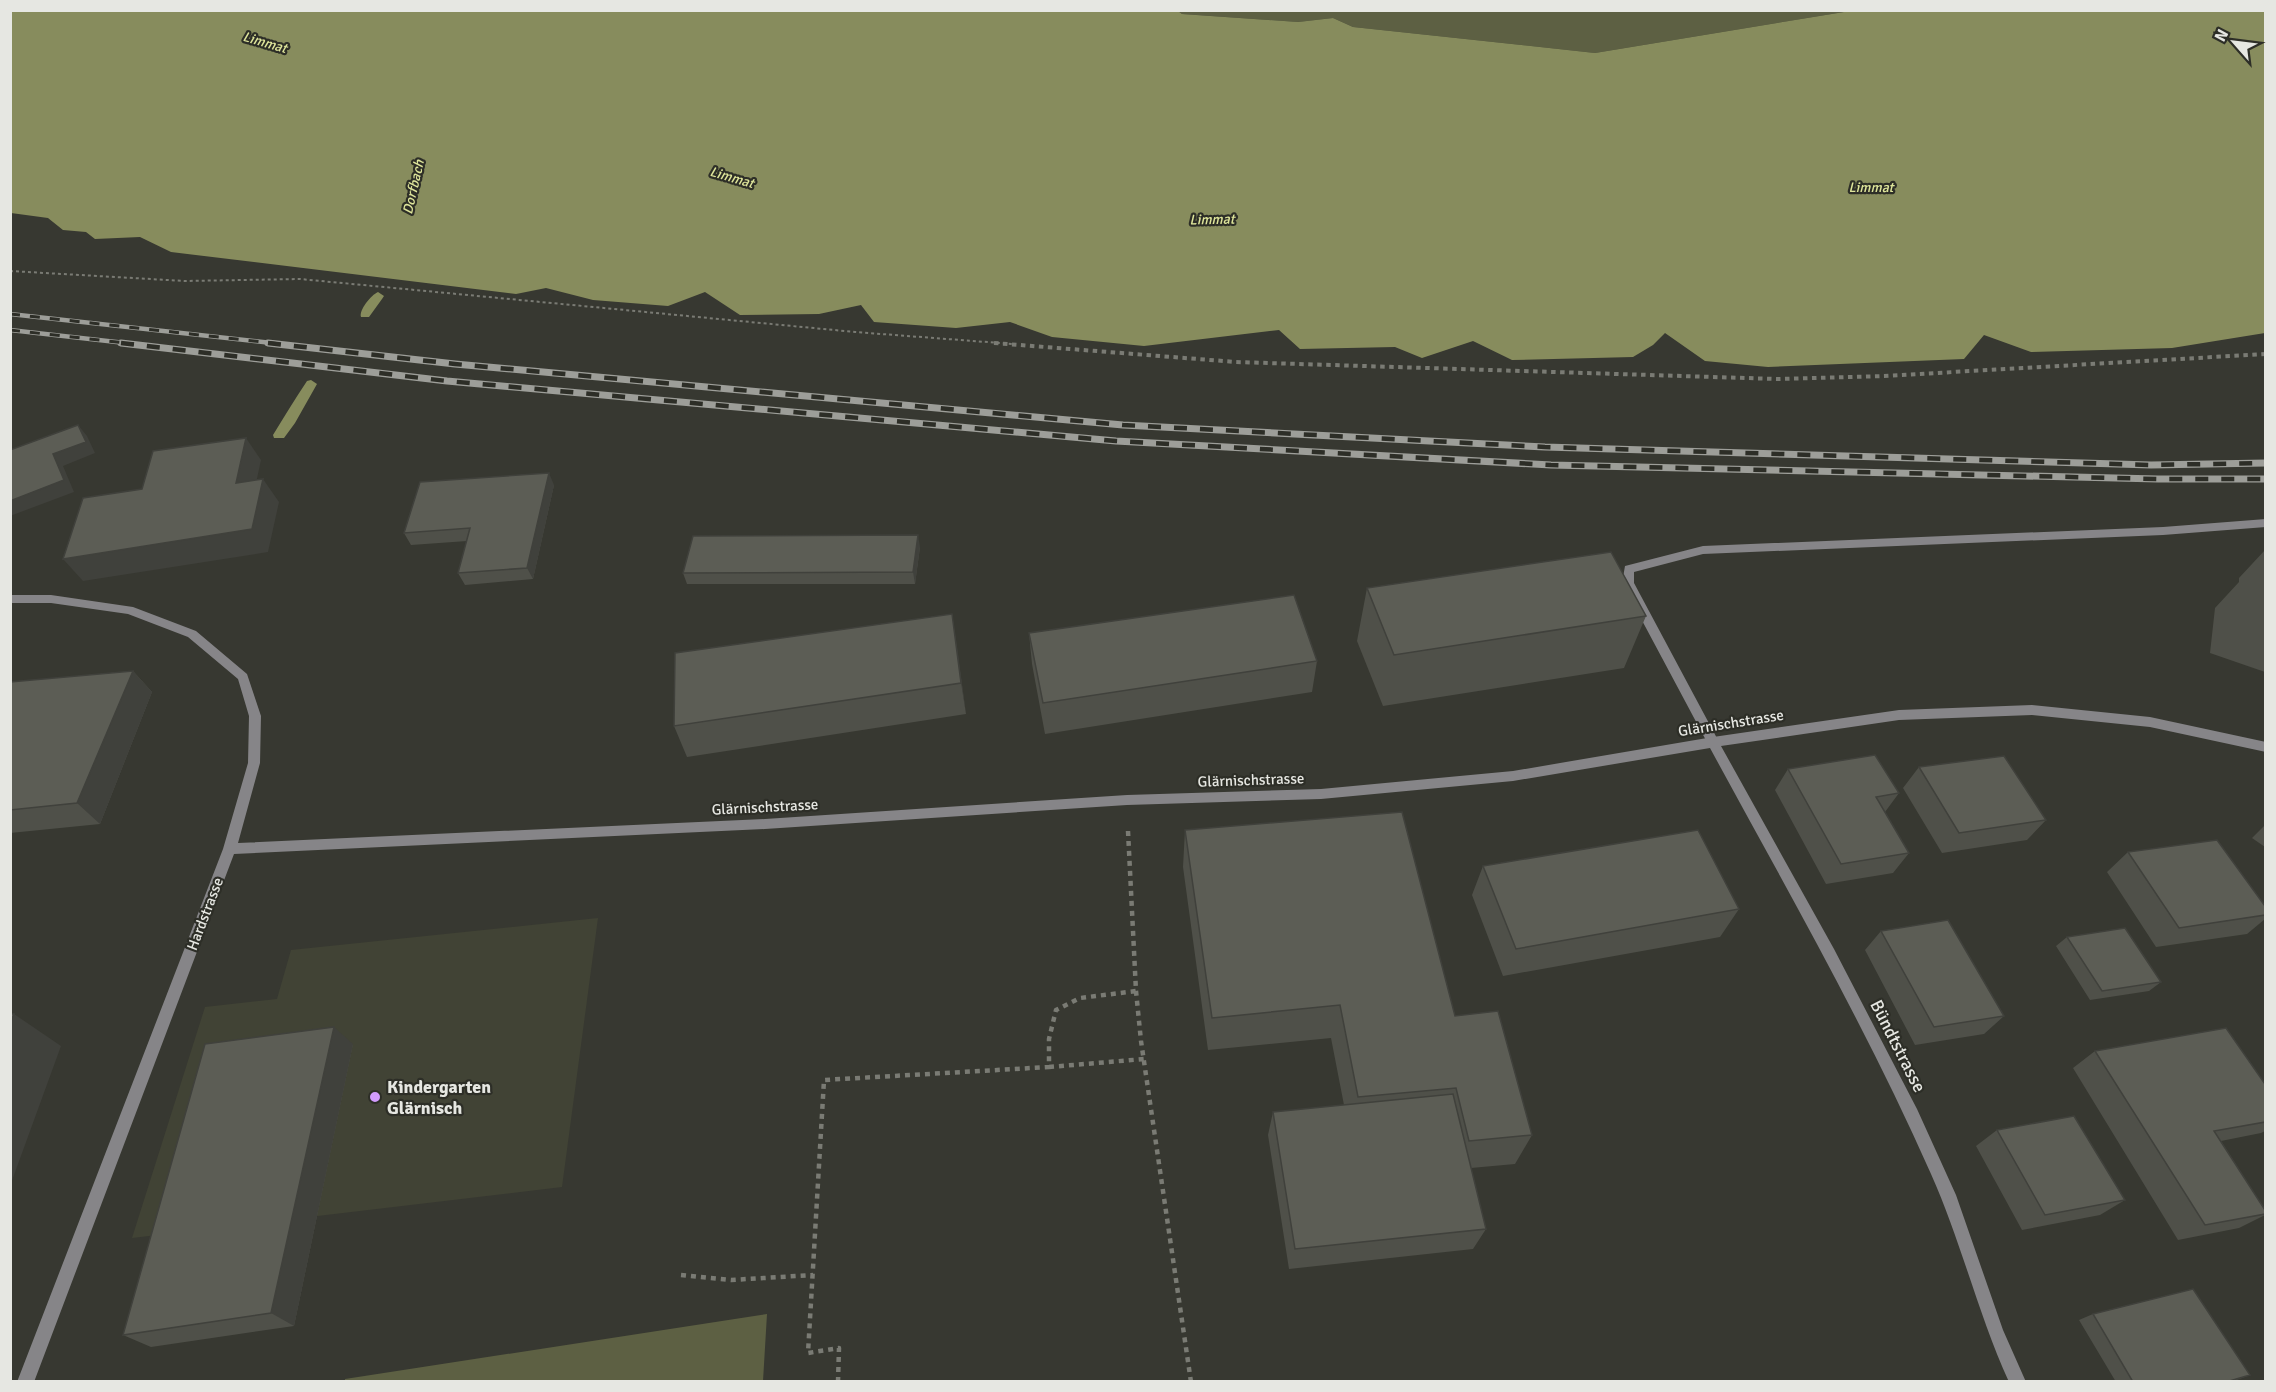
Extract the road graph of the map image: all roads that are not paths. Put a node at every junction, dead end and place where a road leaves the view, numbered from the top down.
1 (2265, 523) edge
2 (10, 599) edge
3 (1713, 742) junction
4 (2265, 747) edge
5 (230, 849) junction
6 (25, 1382) edge
7 (2019, 1382) edge

1 - 3 street, Bündtstrasse
2 - 5 street, Hardstrasse
3 - 4 street, Glärnischstrasse
3 - 5 street, Glärnischstrasse
3 - 7 street, Bündtstrasse
5 - 6 street, Hardstrasse

